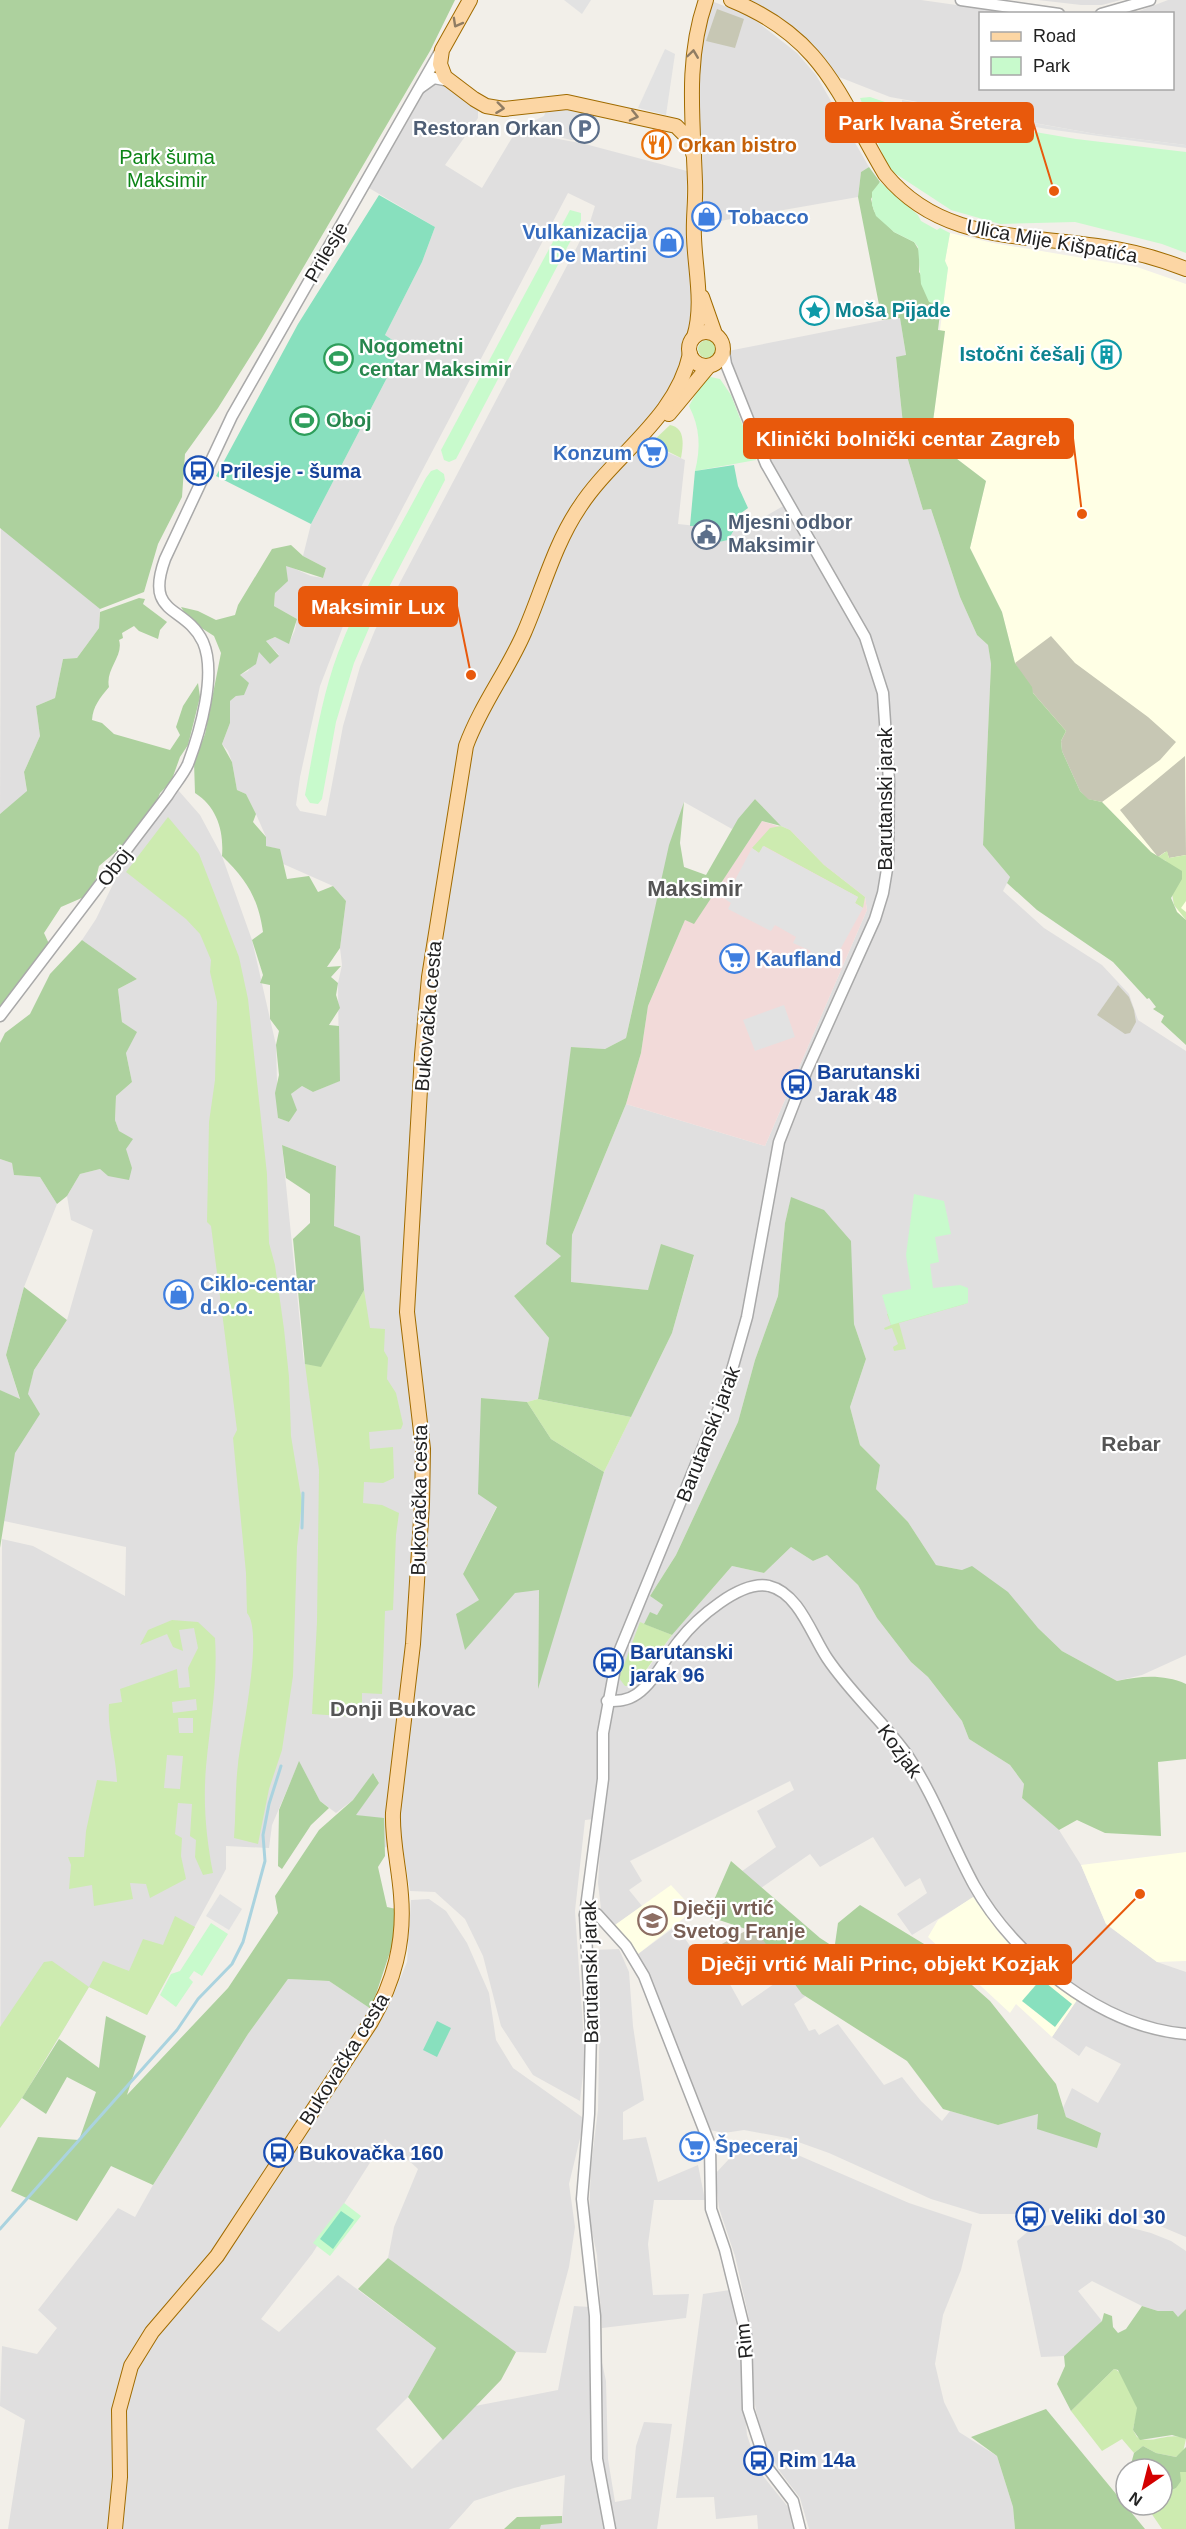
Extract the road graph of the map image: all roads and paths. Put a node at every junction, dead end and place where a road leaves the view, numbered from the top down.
1 (470, 0) edge
2 (705, 0) edge
3 (731, 0) edge
4 (962, 0) edge
5 (1150, 0) edge
6 (1045, 12) edge
7 (1108, 12) edge
8 (445, 45) junction
9 (449, 81) junction
10 (420, 88) junction
11 (692, 110) junction
12 (676, 126) junction
13 (694, 156) junction
14 (1186, 269) edge
15 (697, 280) junction
16 (715, 334) junction
17 (694, 337) junction
18 (724, 352) junction
19 (690, 354) junction
20 (709, 366) junction
21 (734, 383) junction
22 (232, 416) joint
23 (640, 438) junction
24 (0, 1016) edge
25 (607, 1701) junction
26 (585, 1915) junction
27 (1186, 2034) edge
28 (115, 2529) edge
29 (610, 2529) edge
30 (800, 2529) edge

1 -> 8 main road, Prilesje
11 -> 2 main road
3 - 14 main road, Ulica Mije Kišpatića
4 - 6 street
5 - 7 street
8 - 9 main road, Prilesje
8 - 10 street, Prilesje
9 - 10 street
9 -> 12 main road
10 - 22 street, Prilesje
11 - 12 main road
11 - 13 main road
12 - 13 main road
13 - 15 main road
15 - 16 main road
15 - 17 main road
16 - 17 main road
16 - 18 main road
17 - 19 main road
18 - 20 main road
18 - 21 street, Barutanski jarak
19 - 20 main road
19 - 23 main road, Bukovačka cesta
20 - 21 street
20 - 23 main road, Bukovačka cesta
21 - 25 street, Barutanski jarak
22 - 24 street, Oboj
23 - 28 main road, Bukovačka cesta
25 - 26 street, Barutanski jarak
25 - 27 street, Kozjak
26 - 29 street, Barutanski jarak
26 - 30 street, Rim

